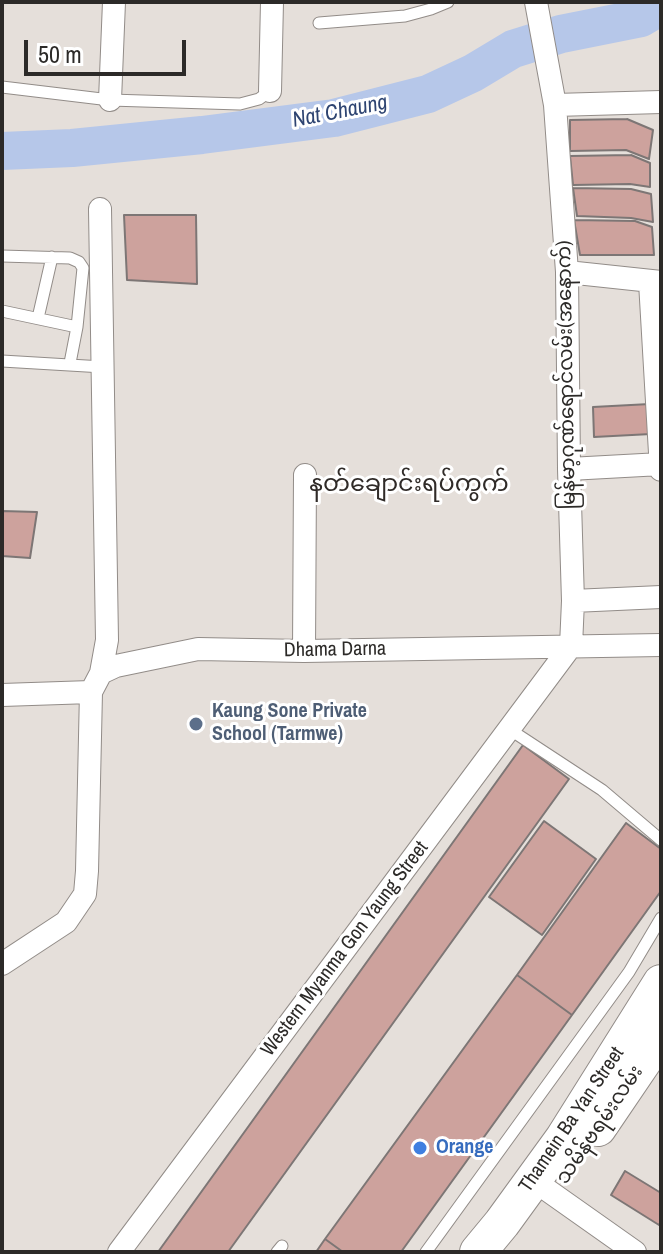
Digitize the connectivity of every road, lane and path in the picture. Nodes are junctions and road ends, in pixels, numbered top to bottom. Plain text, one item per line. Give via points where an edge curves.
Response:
1 (114, 2) edge
2 (272, 2) edge
3 (448, 2) edge
4 (536, 2) edge
5 (319, 23) dead end
6 (2, 87) edge
7 (270, 91) joint
8 (110, 100) junction
9 (661, 102) edge
10 (555, 105) junction
11 (100, 209) dead end
12 (2, 256) edge
13 (52, 257) junction
14 (567, 272) junction
15 (656, 282) edge
16 (2, 311) edge
17 (38, 318) junction
18 (77, 327) junction
19 (2, 361) edge
20 (70, 363) junction
21 (103, 367) junction
22 (661, 466) edge
23 (569, 469) junction
24 (305, 475) dead end
25 (661, 597) edge
26 (573, 601) junction
27 (661, 645) edge
28 (571, 646) junction
29 (304, 651) junction
30 (96, 683) junction
31 (2, 695) edge
32 (509, 729) junction
33 (661, 840) edge
34 (661, 918) edge
35 (2, 964) edge
36 (661, 983) edge
37 (661, 1035) edge
38 (543, 1187) junction
39 (119, 1252) edge
40 (426, 1252) edge
41 (478, 1252) edge
42 (507, 1252) edge
43 (635, 1252) edge

1 - 8 street
2 - 7 street
3 - 5 lane via 405,16
4 - 10 street, မြန်မာ့ဂုဏ်ရောင်လမ်း(အနောက်)
6 - 8 lane
7 - 8 lane via 240,104
9 - 10 street
10 - 14 street, မြန်မာ့ဂုဏ်ရောင်လမ်း(အနောက်)
11 - 21 street
12 - 13 lane
13 - 17 lane
13 - 18 lane via 70,258 83,268
14 - 15 street
14 - 23 street, မြန်မာ့ဂုဏ်ရောင်လမ်း(အနောက်)
15 - 22 street
16 - 17 lane
17 - 18 lane
18 - 20 lane
19 - 20 lane
20 - 21 lane
21 - 30 street via 107,640
22 - 23 street
23 - 26 street, မြန်မာ့ဂုဏ်ရောင်လမ်း(အနောက်)
24 - 29 street
25 - 26 street
26 - 28 street, မြန်မာ့ဂုဏ်ရောင်လမ်း(အနောက်)
27 - 28 street, Dhama Darna
28 - 29 street, Dhama Darna
28 - 32 street, Western Myanma Gon Yaung Street
29 - 30 street, Dhama Darna via 198,649 116,666
30 - 31 street, Dhama Darna
30 - 35 street via 85,894 66,922
32 - 33 lane via 602,790
32 - 39 street, Western Myanma Gon Yaung Street
34 - 40 lane via 603,1009
36 - 38 main road, Thamein Ba Yan Street via 563,1139
37 - 38 main road, သမိန်ဗရမ်းလမ်း
38 - 41 main road, Thamein Ba Yan Street
38 - 42 main road, သမိန်ဗရမ်းလမ်း
38 - 43 street

